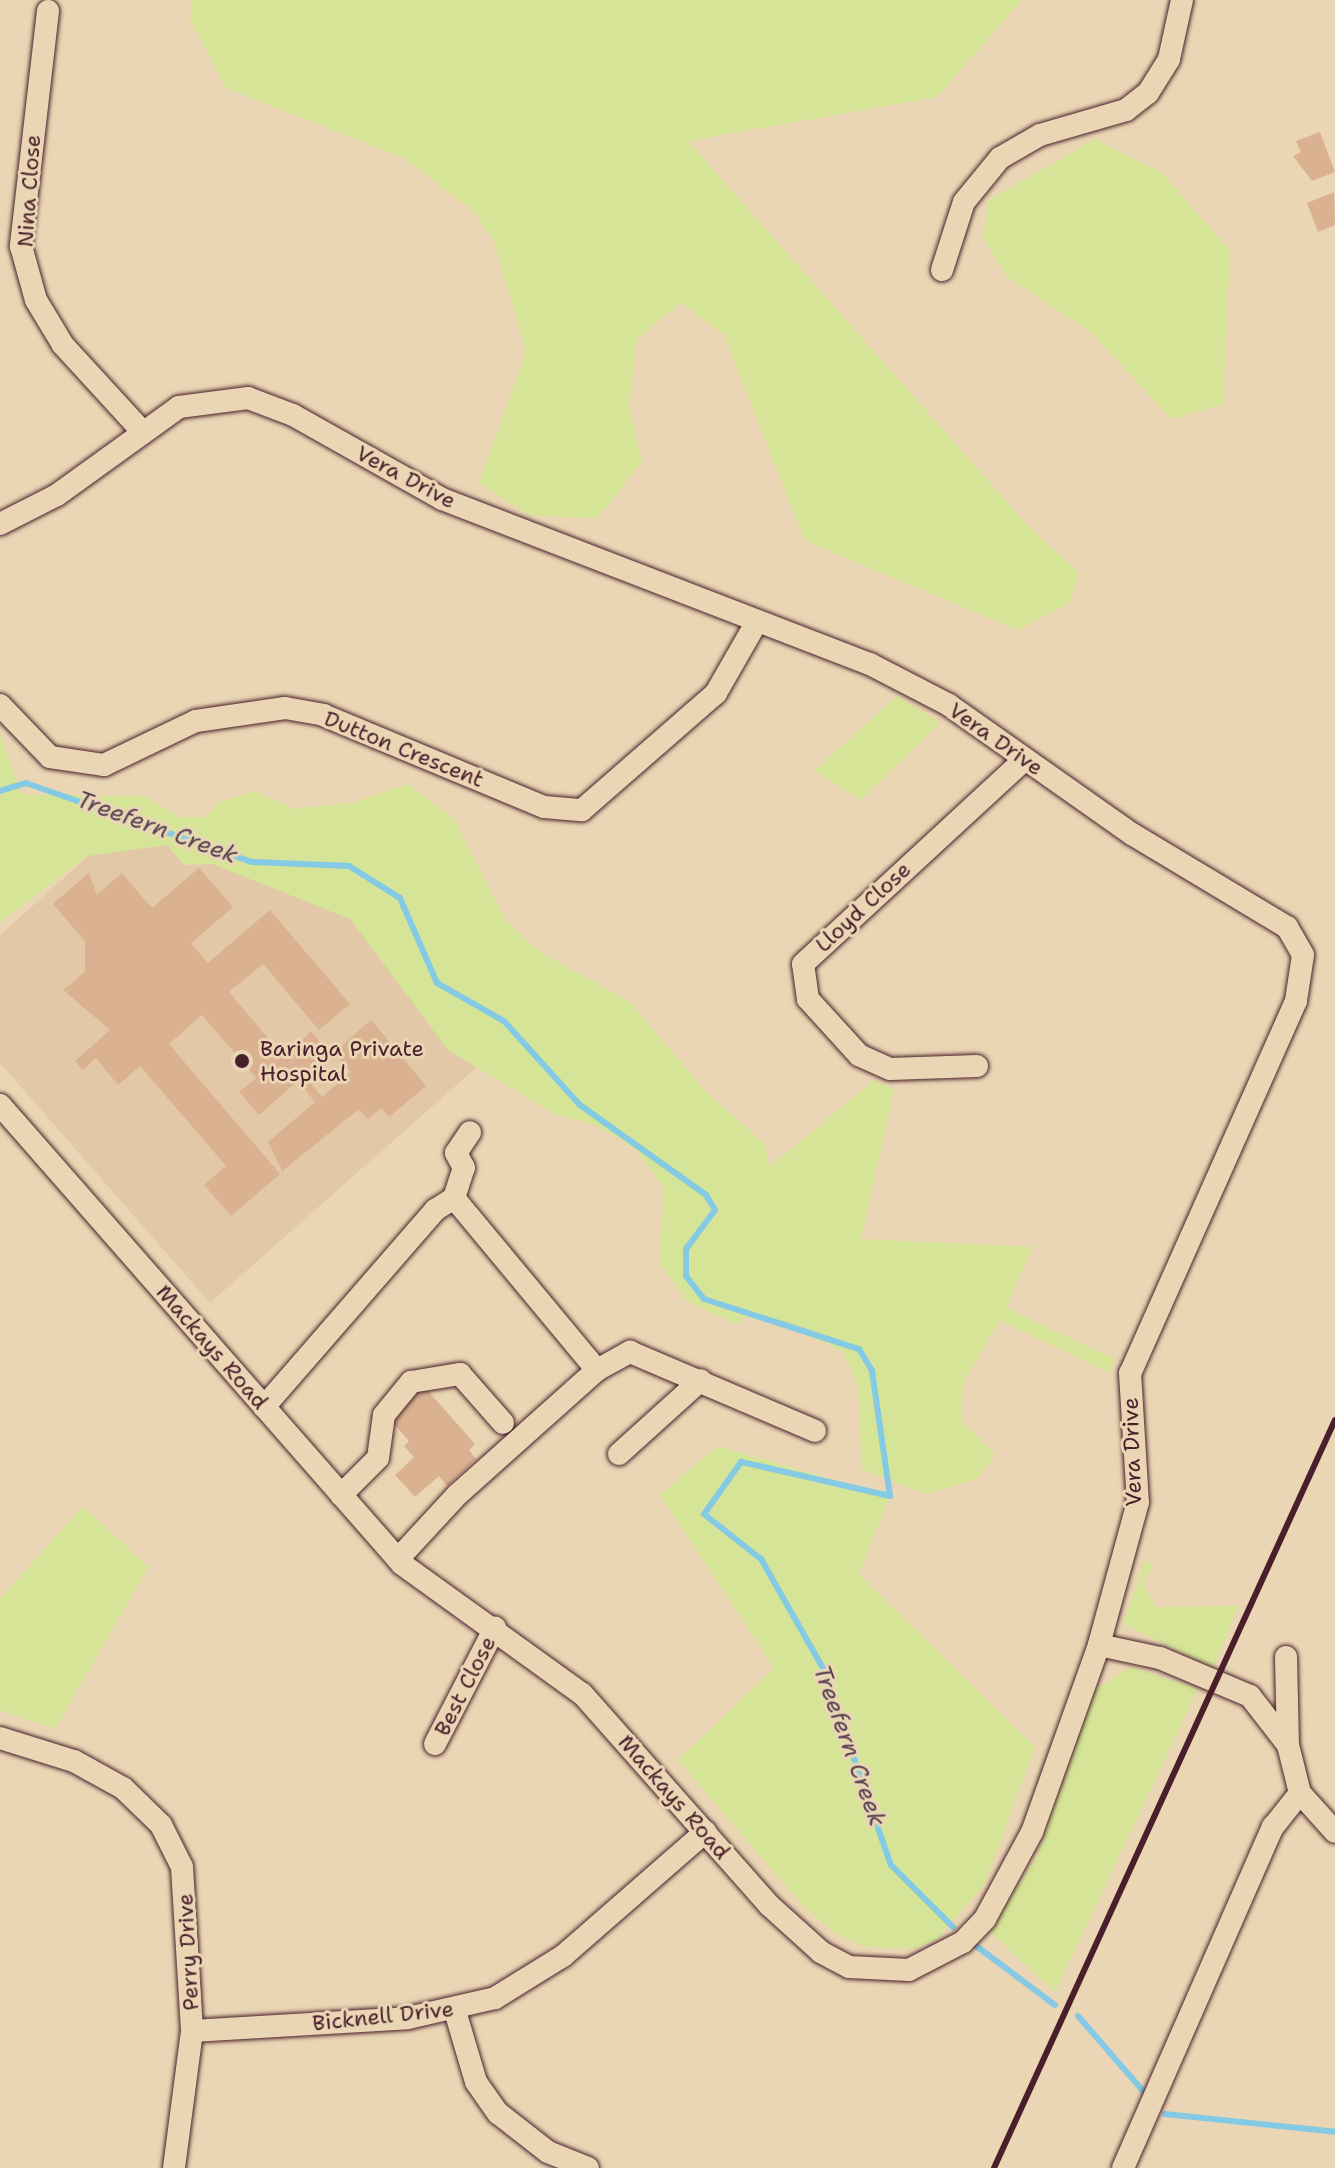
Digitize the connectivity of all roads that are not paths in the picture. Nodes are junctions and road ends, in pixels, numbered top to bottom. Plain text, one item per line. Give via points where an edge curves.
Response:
1 (1182, 0) edge
2 (48, 11) dead end
3 (942, 270) dead end
4 (140, 429) junction
5 (0, 524) edge
6 (755, 625) junction
7 (0, 705) edge
8 (1025, 759) junction
9 (977, 1066) dead end
10 (0, 1105) edge
11 (470, 1132) dead end
12 (454, 1198) junction
13 (597, 1370) junction
14 (701, 1380) junction
15 (264, 1407) junction
16 (503, 1423) dead end
17 (815, 1431) dead end
18 (619, 1454) dead end
19 (341, 1495) junction
20 (398, 1559) junction
21 (495, 1628) junction
22 (1099, 1645) junction
23 (1286, 1657) dead end
24 (0, 1738) edge
25 (435, 1744) dead end
26 (1288, 1745) junction
27 (1300, 1793) junction
28 (705, 1832) junction
29 (1335, 1832) edge
30 (455, 2011) junction
31 (192, 2031) junction
32 (174, 2168) edge
33 (588, 2168) edge
34 (1123, 2168) edge

1 - 3 street via 1169,59 1148,93 1126,110 1040,135 1000,158 964,202
2 - 4 street, Nina Close via 21,246 36,300 63,345
4 - 5 street, Vera Drive via 57,495
4 - 6 street, Vera Drive via 179,407 248,398 293,415 442,499
6 - 7 street, Dutton Crescent via 716,693 582,810 544,807 323,715 285,708 196,721 104,765 50,757
6 - 8 street, Vera Drive via 870,664 949,705
8 - 9 street, Lloyd Close via 803,964 808,999 859,1055 890,1069
8 - 22 street, Vera Drive via 1287,927 1303,955 1296,1001 1130,1373 1138,1502
10 - 15 street, Mackays Road
11 - 12 street via 456,1153 464,1168
12 - 13 street
12 - 15 street via 435,1210
13 - 14 street via 630,1352
13 - 20 street via 445,1506
14 - 17 street
14 - 18 street
15 - 19 street, Mackays Road
16 - 19 street via 460,1374 411,1382 384,1415 378,1458
19 - 20 street, Mackays Road
20 - 21 street, Mackays Road
21 - 25 street, Best Close
21 - 28 street, Mackays Road via 582,1694
22 - 26 street via 1160,1658 1250,1696
22 - 28 street, Mackays Road via 1019,1863 985,1919 937,1959 909,1970 849,1967 793,1928
23 - 26 street
24 - 31 street, Perry Drive via 74,1761 123,1788 161,1825 182,1867
26 - 27 street
27 - 29 street
27 - 34 street via 1273,1827
28 - 30 street, Bicknell Drive via 563,1956 506,1993
30 - 31 street, Bicknell Drive
30 - 33 street via 476,2082 498,2113 548,2152
31 - 32 street, Perry Drive

